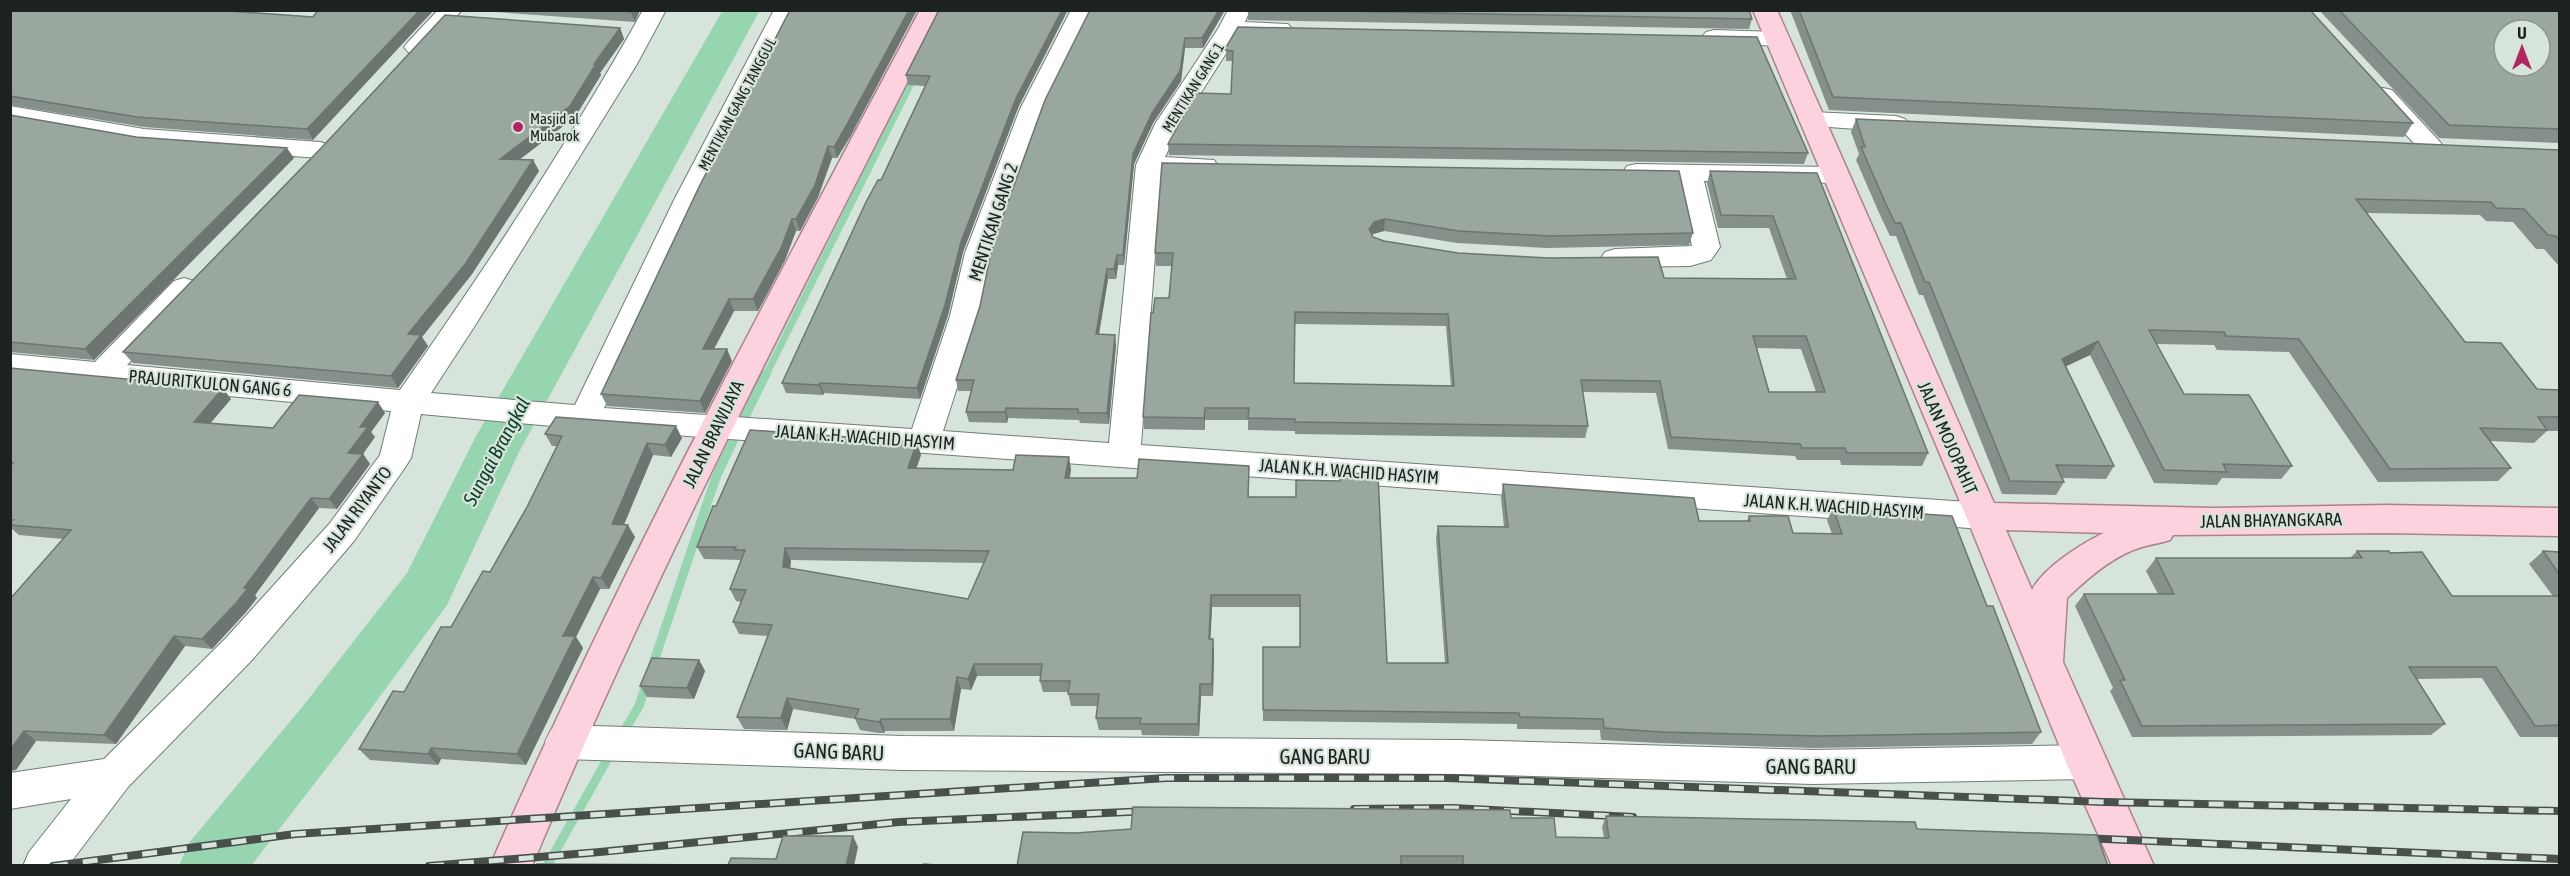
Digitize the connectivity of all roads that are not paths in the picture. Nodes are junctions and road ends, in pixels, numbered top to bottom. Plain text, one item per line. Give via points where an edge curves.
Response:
1 (786, 10) edge
2 (932, 10) edge
3 (1083, 10) edge
4 (1765, 10) edge
5 (454, 15) edge
6 (1234, 20) edge
7 (639, 24) edge
8 (1301, 30) edge
9 (1694, 37) edge
10 (1778, 39) junction
11 (398, 67) edge
12 (2367, 79) edge
13 (10, 113) edge
14 (1812, 120) junction
15 (1919, 124) edge
16 (2395, 145) edge
17 (1149, 165) junction
18 (1233, 166) edge
19 (1617, 172) edge
20 (1689, 173) junction
21 (295, 175) edge
22 (1836, 175) junction
23 (1595, 258) edge
24 (198, 274) edge
25 (10, 365) edge
26 (101, 374) junction
27 (409, 401) junction
28 (574, 416) junction
29 (716, 426) junction
30 (924, 441) junction
31 (1124, 455) junction
32 (1983, 516) junction
33 (2213, 522) junction
34 (2559, 522) edge
35 (2045, 667) junction
36 (564, 742) junction
37 (2086, 762) junction
38 (114, 775) junction
39 (10, 791) edge
40 (43, 866) edge
41 (511, 866) edge
42 (2133, 866) edge

1 - 28 street, MENTIKAN GANG TANGGUL
2 - 29 main road, JALAN BRAWIJAYA
3 - 30 street, MENTIKAN GANG 2 via 1032,108 979,254 965,316
4 - 10 main road, JALAN MOJOPAHIT
5 - 11 street
6 - 8 street
6 - 17 street, MENTIKAN GANG 1 via 1168,124
7 - 27 street, JALAN RIYANTO via 625,64
9 - 10 street
10 - 14 main road, JALAN MOJOPAHIT
12 - 16 street via 2443,147
13 - 21 street via 144,137 327,141
14 - 15 street
14 - 22 main road, JALAN MOJOPAHIT
17 - 18 street
17 - 31 street, MENTIKAN GANG 1
19 - 20 street
20 - 22 street
20 - 23 street via 1706,247 1701,254
22 - 32 main road, JALAN MOJOPAHIT
24 - 26 street
25 - 26 street, PRAJURITKULON GANG 6
26 - 27 street, PRAJURITKULON GANG 6
27 - 28 street, PRAJURITKULON GANG 6
27 - 38 street, JALAN RIYANTO via 395,458 342,532 239,649
28 - 29 street, JALAN K.H. WACHID HASYIM
29 - 30 street, JALAN K.H. WACHID HASYIM
29 - 36 main road, JALAN BRAWIJAYA
30 - 31 street, JALAN K.H. WACHID HASYIM
31 - 32 street, JALAN K.H. WACHID HASYIM
32 - 33 main road, JALAN BHAYANGKARA
32 - 35 main road, JALAN MOJOPAHIT
33 - 34 main road, JALAN BHAYANGKARA
33 - 35 main road via 2140,532 2076,568 2049,592
35 - 37 main road, JALAN MOJOPAHIT
36 - 37 street, GANG BARU via 903,753 1460,757 1813,767
36 - 41 main road, JALAN BRAWIJAYA
37 - 42 main road, JALAN MOJOPAHIT
38 - 39 street
38 - 40 street, JALAN RIYANTO

